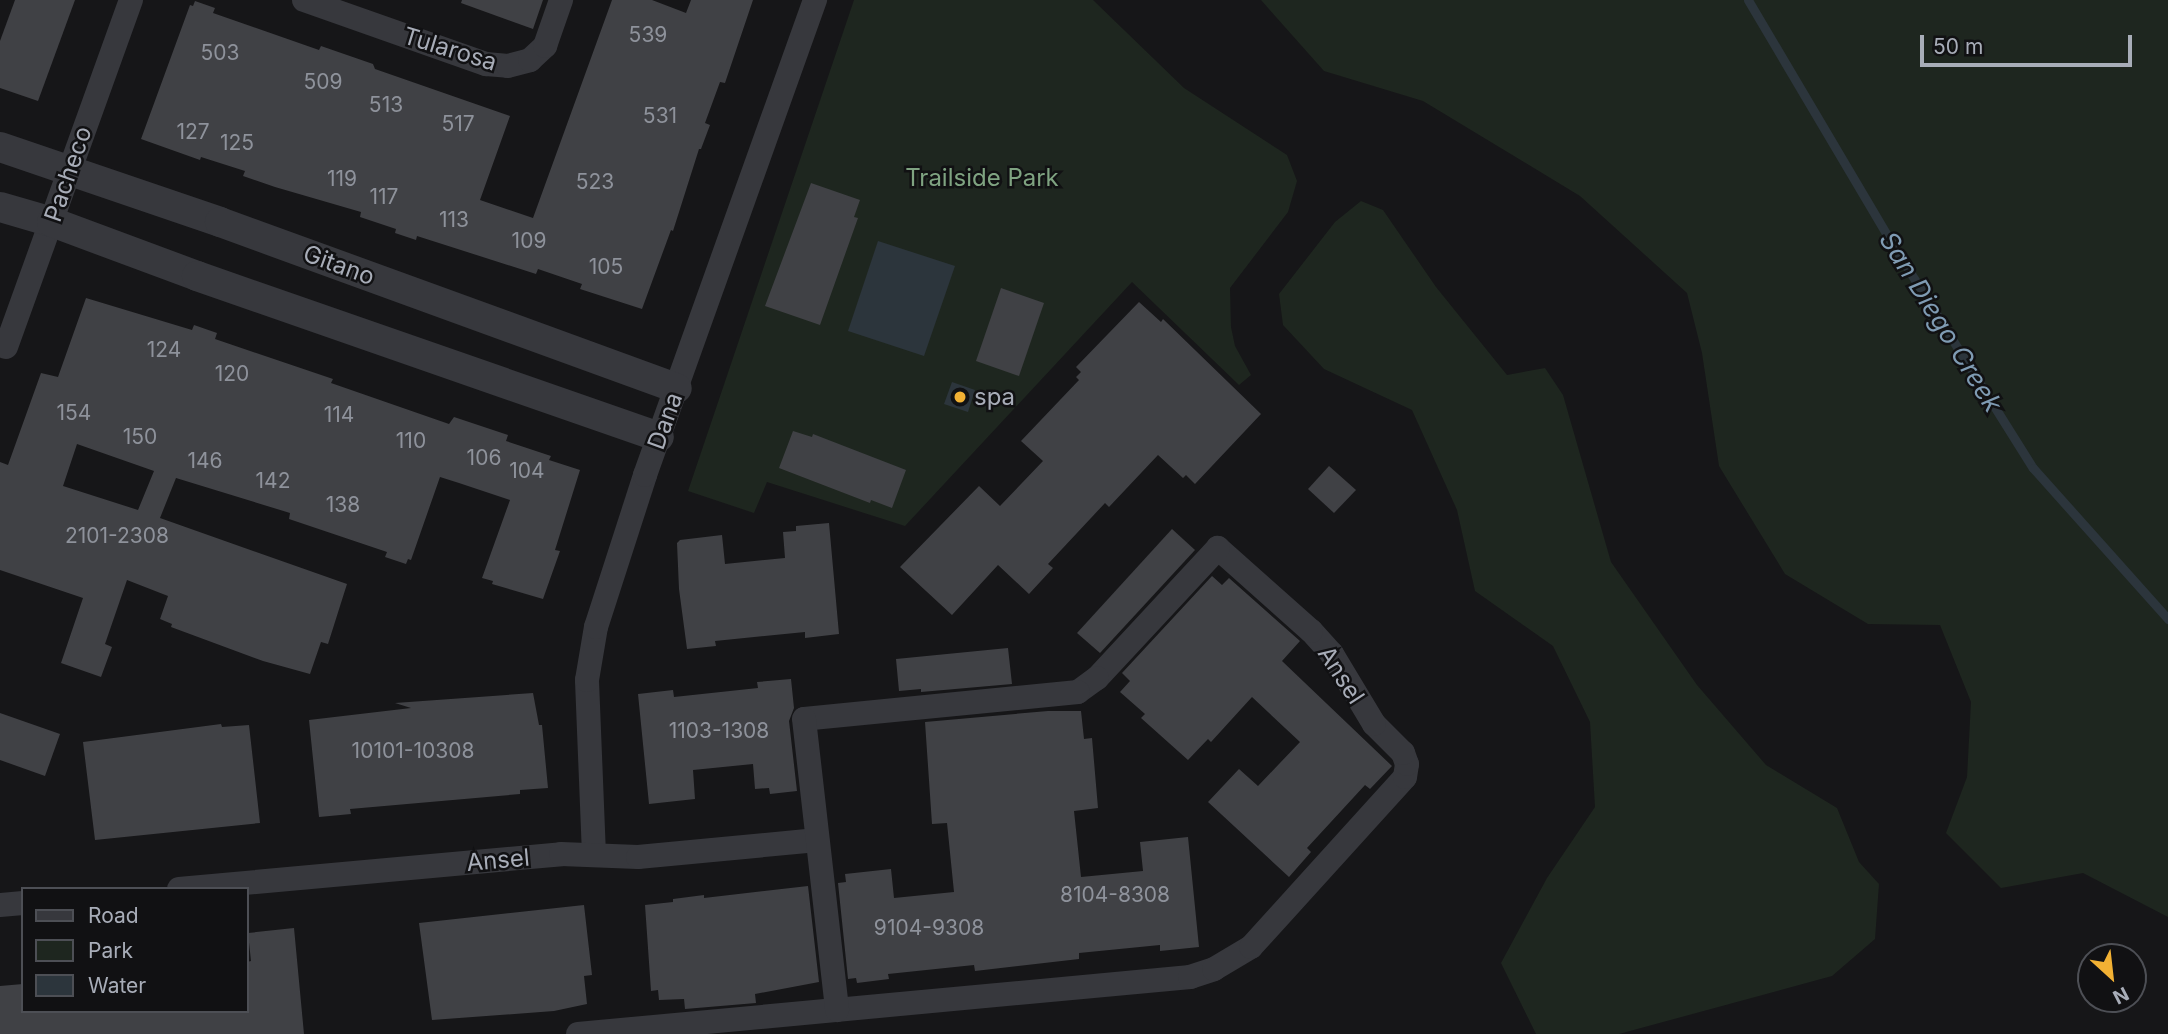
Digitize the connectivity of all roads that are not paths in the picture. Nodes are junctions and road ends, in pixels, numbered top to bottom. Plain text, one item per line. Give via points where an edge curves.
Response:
1 (131, 0) edge
2 (304, 0) edge
3 (561, 0) edge
4 (815, 0) edge
5 (0, 147) edge
6 (71, 170) junction
7 (0, 207) edge
8 (52, 222) junction
9 (6, 347) dead end
10 (677, 388) junction
11 (659, 438) junction
12 (817, 841) junction
13 (594, 855) junction
14 (200, 887) edge
15 (21, 903) edge
16 (0, 905) edge
17 (837, 1010) junction
18 (578, 1034) edge

1 - 6 street, Pacheco
2 - 3 street, Tularosa via 486,64 508,66 530,60 545,46
4 - 10 street, Dana
5 - 6 street, Gitano
6 - 8 street, Pacheco
6 - 10 street, Gitano
7 - 8 street
8 - 9 street, Pacheco
8 - 11 street
10 - 11 street, Dana
11 - 13 street, Dana via 591,651 587,680
12 - 13 street, Ansel via 638,857
12 - 17 street, Ansel
12 - 17 street, Ansel via 804,719 1078,692 1097,678 1218,548 1332,654 1358,703 1403,753 1407,764 1405,777 1251,947 1214,969 1190,976
13 - 14 street, Ansel via 561,854
15 - 16 street
17 - 18 street, Ansel

